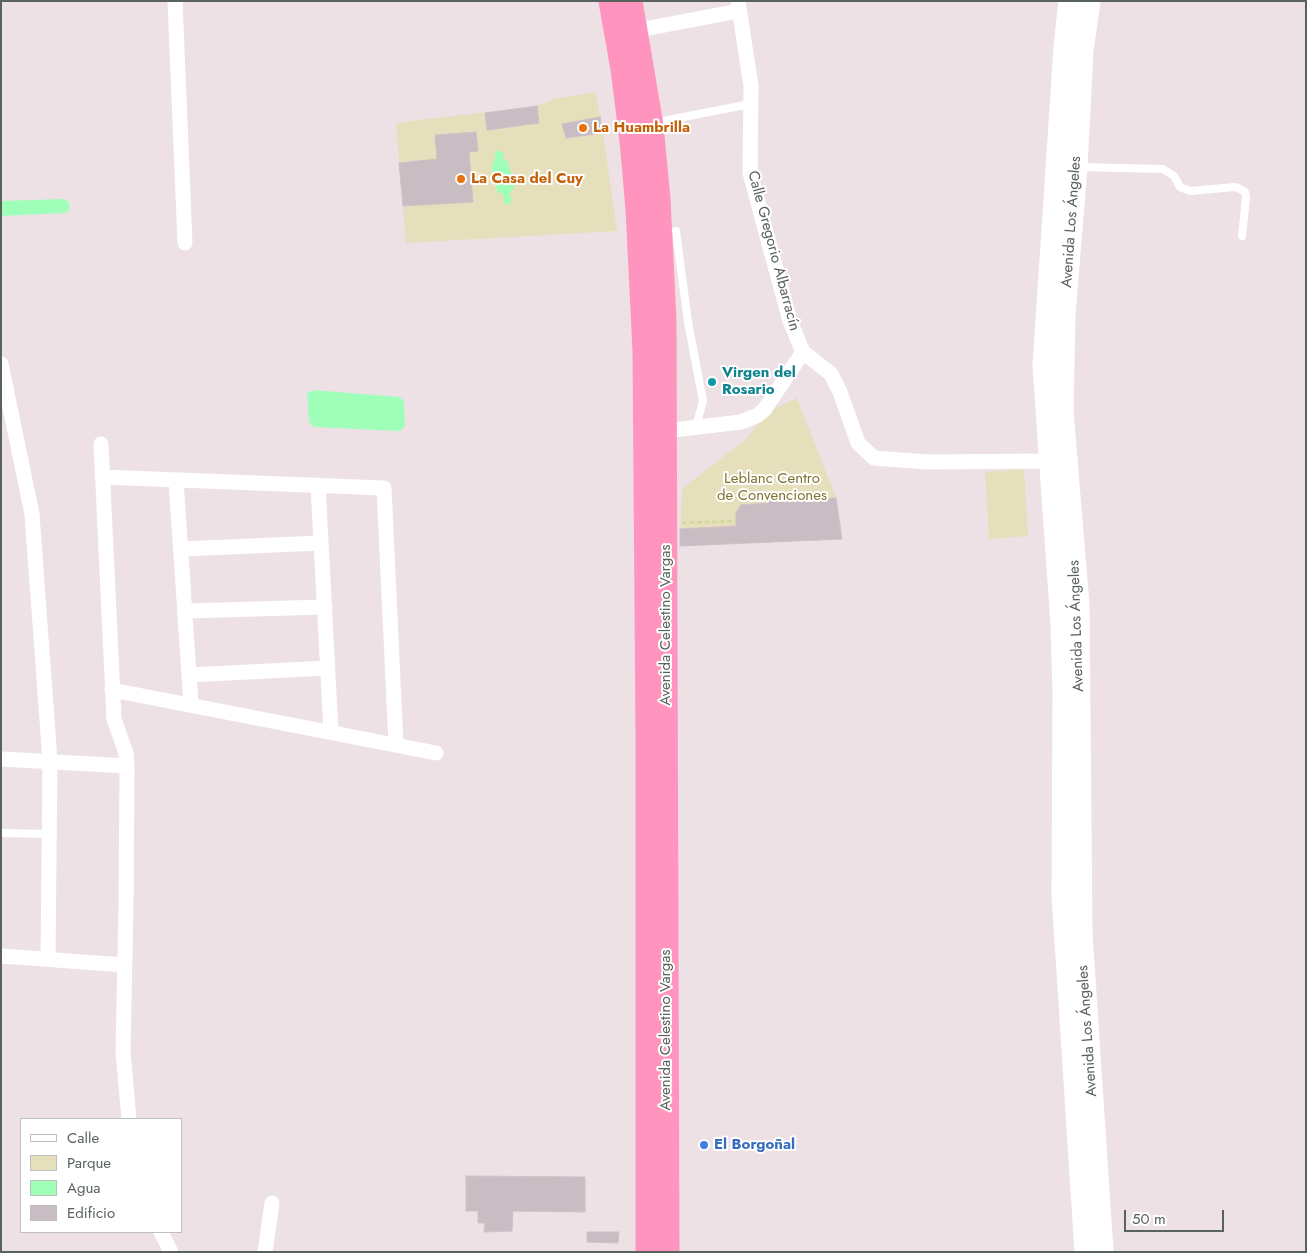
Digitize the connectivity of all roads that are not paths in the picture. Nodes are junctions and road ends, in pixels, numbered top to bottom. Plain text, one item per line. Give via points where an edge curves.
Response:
1 (175, 1) edge
2 (611, 1) edge
3 (630, 1) edge
4 (1069, 1) edge
5 (1090, 1) edge
6 (739, 6) edge
7 (626, 32) junction
8 (750, 104) junction
9 (663, 122) dead end
10 (1077, 167) junction
11 (676, 231) dead end
12 (1242, 236) dead end
13 (185, 243) dead end
14 (802, 352) junction
15 (1, 364) edge
16 (696, 426) junction
17 (665, 431) junction
18 (101, 444) dead end
19 (1049, 461) junction
20 (655, 474) junction
21 (102, 477) junction
22 (176, 480) junction
23 (318, 485) junction
24 (321, 543) junction
25 (181, 549) junction
26 (656, 602) junction
27 (324, 607) junction
28 (185, 611) junction
29 (328, 668) junction
30 (189, 675) junction
31 (112, 690) junction
32 (191, 705) junction
33 (331, 732) junction
34 (396, 745) junction
35 (436, 753) dead end
36 (1, 759) edge
37 (50, 761) junction
38 (127, 766) junction
39 (1, 833) edge
40 (49, 834) junction
41 (1, 956) edge
42 (48, 959) junction
43 (125, 964) junction
44 (129, 1118) edge
45 (272, 1203) dead end
46 (162, 1233) edge
47 (658, 1251) edge
48 (171, 1252) edge
49 (265, 1252) edge
50 (1086, 1252) edge
51 (1103, 1252) edge

1 - 13 street
2 - 7 highway, Avenida Celestino Vargas
3 - 7 highway, Avenida Celestino Vargas
4 - 19 main road, Avenida Los Ángeles via 1043,366
5 - 10 main road, Avenida Los Ángeles via 1083,51
6 - 7 street
6 - 8 street, Calle Gregorio Albarracín via 751,86
7 - 17 highway, Avenida Celestino Vargas via 651,125 664,320
7 - 20 highway, Avenida Celestino Vargas via 623,69 639,218 645,360
8 - 9 lane
8 - 14 street, Calle Gregorio Albarracín via 750,173 790,321
10 - 12 lane via 1162,169 1174,176 1180,187 1190,191 1235,187 1245,192 1246,197
10 - 51 main road, Avenida Los Ángeles via 1065,315 1063,411 1079,604 1082,933
11 - 16 lane via 703,401
14 - 16 street via 764,410 741,422
14 - 19 street via 830,374 858,443 874,458 928,462
15 - 37 street via 32,514
16 - 17 street
17 - 20 highway, Avenida Celestino Vargas
18 - 21 street
19 - 50 main road, Avenida Los Ángeles via 1061,625 1062,895
20 - 26 highway, Avenida Celestino Vargas
20 - 26 highway, Avenida Celestino Vargas via 665,523
21 - 22 street
21 - 31 street
22 - 23 street
22 - 25 street
23 - 24 street
23 - 34 street via 384,488
24 - 25 street
24 - 27 street
25 - 28 street
26 - 47 highway, Avenida Celestino Vargas
27 - 28 street
27 - 29 street
28 - 30 street
29 - 30 street
29 - 33 street
30 - 32 street
31 - 32 street
31 - 38 street via 114,720 126,753
32 - 33 street
33 - 34 street
34 - 35 street
36 - 37 street
37 - 38 street
37 - 40 street
38 - 43 street
39 - 40 lane
40 - 42 street
41 - 42 street
42 - 43 street
43 - 44 street via 123,1052
45 - 49 street
46 - 48 street

